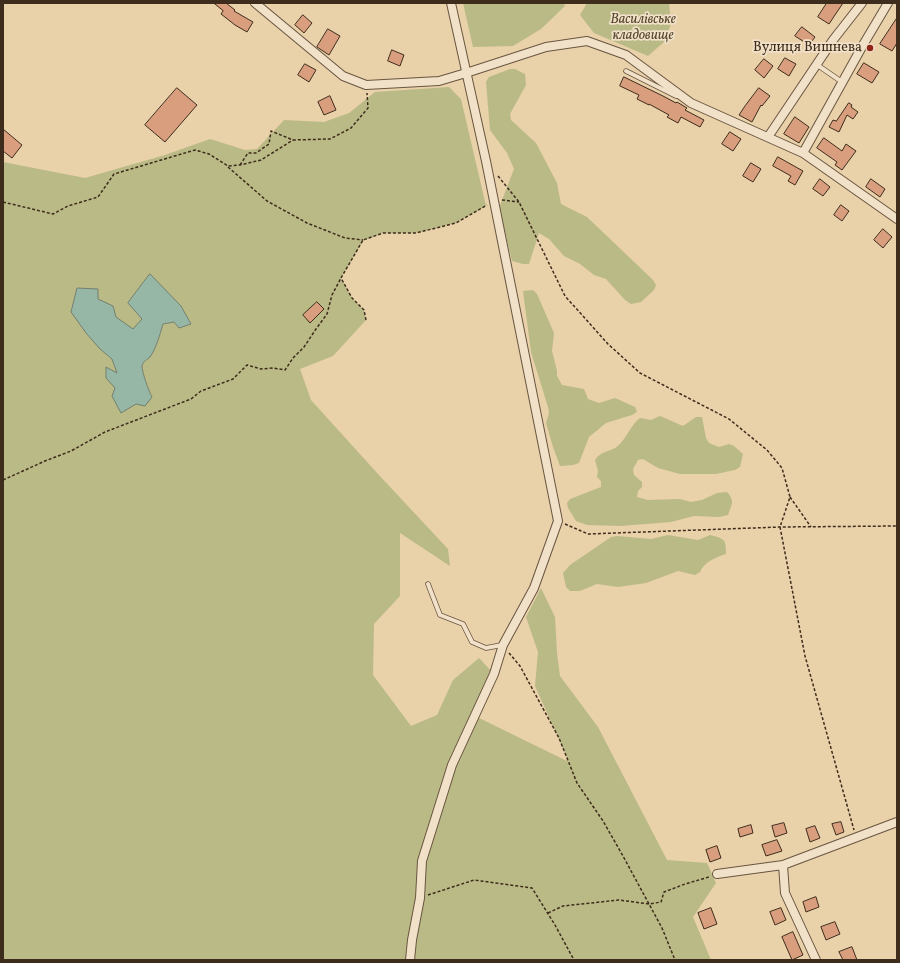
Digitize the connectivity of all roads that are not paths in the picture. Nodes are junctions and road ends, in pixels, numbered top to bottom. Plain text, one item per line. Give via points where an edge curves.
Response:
1 (255, 3) edge
2 (451, 3) edge
3 (862, 3) edge
4 (888, 3) edge
5 (816, 64) junction
6 (626, 71) dead end
7 (466, 74) junction
8 (842, 82) junction
9 (691, 103) junction
10 (768, 137) junction
11 (803, 153) junction
12 (897, 219) edge
13 (428, 584) dead end
14 (503, 645) junction
15 (897, 822) edge
16 (782, 865) junction
17 (717, 874) road end
18 (410, 960) edge
19 (816, 960) edge

1 - 7 street via 343,76 366,85 439,81
2 - 7 street
3 - 5 street
4 - 8 street
5 - 8 lane
5 - 10 street
6 - 9 lane
7 - 9 street via 546,47 587,41 626,55
7 - 14 street via 558,521 534,588
8 - 11 street
9 - 10 street
10 - 11 street
11 - 12 street
13 - 14 lane via 440,615 463,624 472,642 486,648
14 - 18 street via 494,674 452,765 422,861 420,898
15 - 16 street
16 - 17 street
16 - 19 street via 784,893

